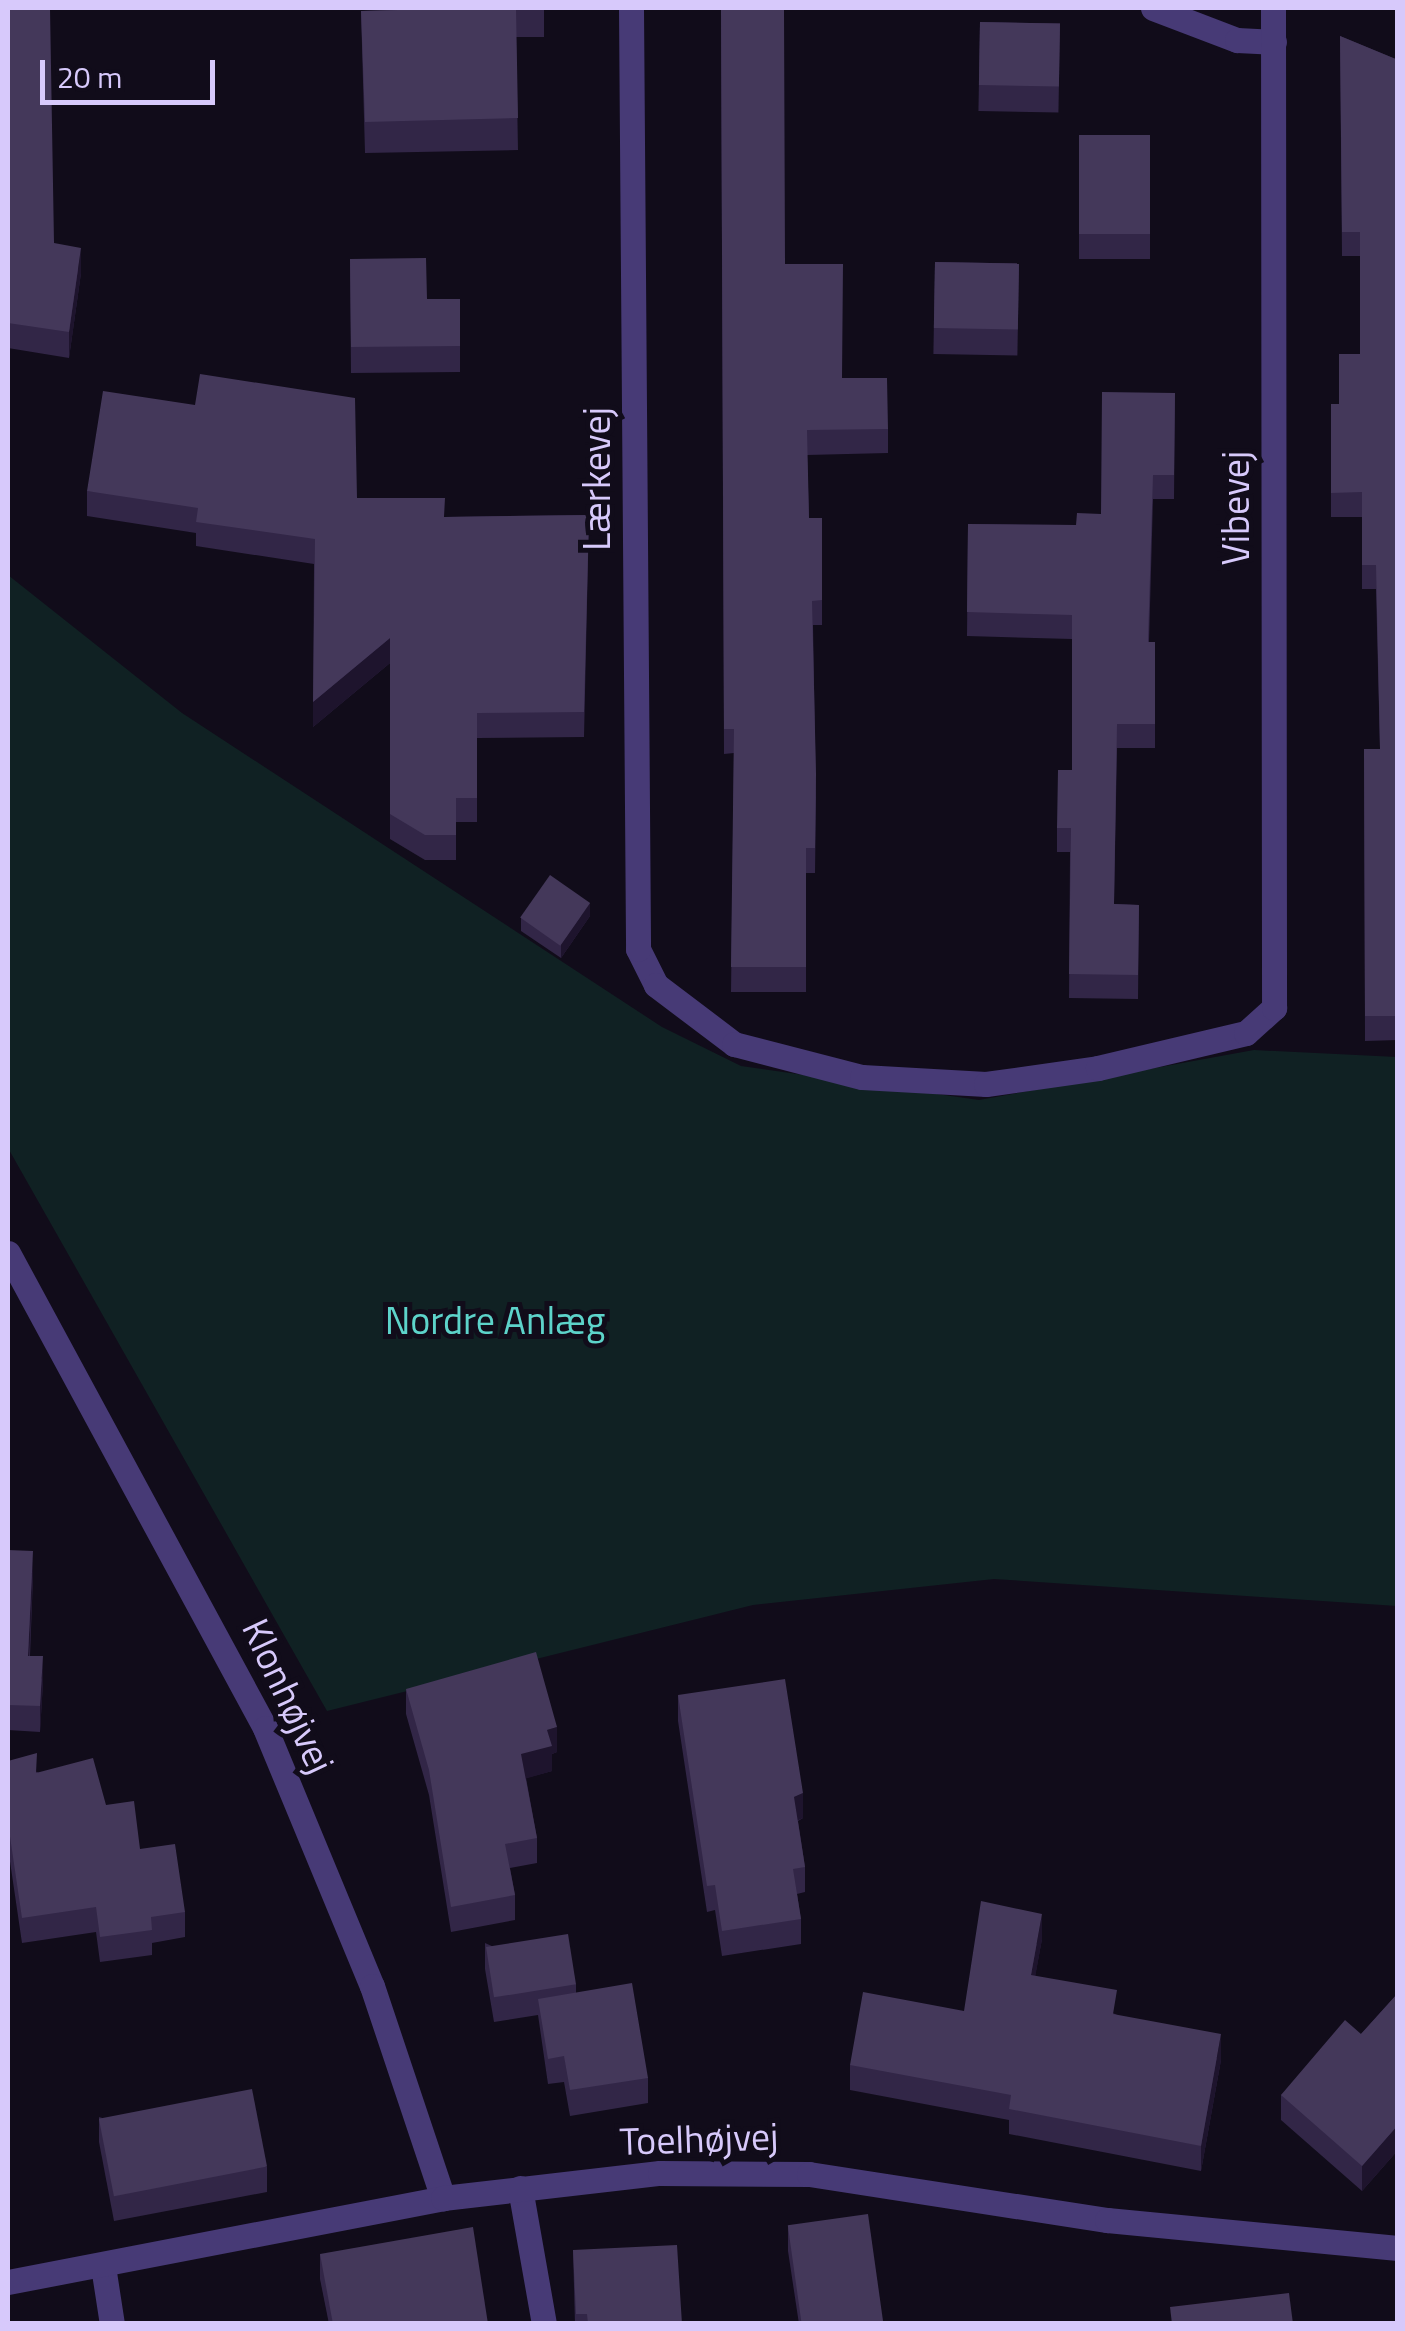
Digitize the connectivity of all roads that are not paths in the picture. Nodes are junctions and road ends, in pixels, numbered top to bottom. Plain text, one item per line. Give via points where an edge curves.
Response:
1 (631, 8) edge
2 (1153, 8) edge
3 (1274, 8) edge
4 (1274, 42) junction
5 (1274, 1008) joint
6 (8, 1253) edge
7 (520, 2188) junction
8 (442, 2198) junction
9 (1398, 2248) edge
10 (103, 2266) junction
11 (8, 2282) edge
12 (112, 2324) edge
13 (544, 2324) edge

1 - 5 street, Lærkevej via 638,949 656,985 734,1044 862,1077 986,1084 1098,1068 1246,1033
2 - 4 street via 1238,40
3 - 4 street, Vibevej
4 - 5 street, Vibevej
6 - 8 street, Klonhøjvej via 265,1728 372,1986
7 - 8 street, Toelhøjvej
7 - 9 street, Toelhøjvej via 660,2173 809,2174 1107,2220
7 - 13 street
8 - 10 street, Toelhøjvej
10 - 11 street, Toelhøjvej
10 - 12 street

